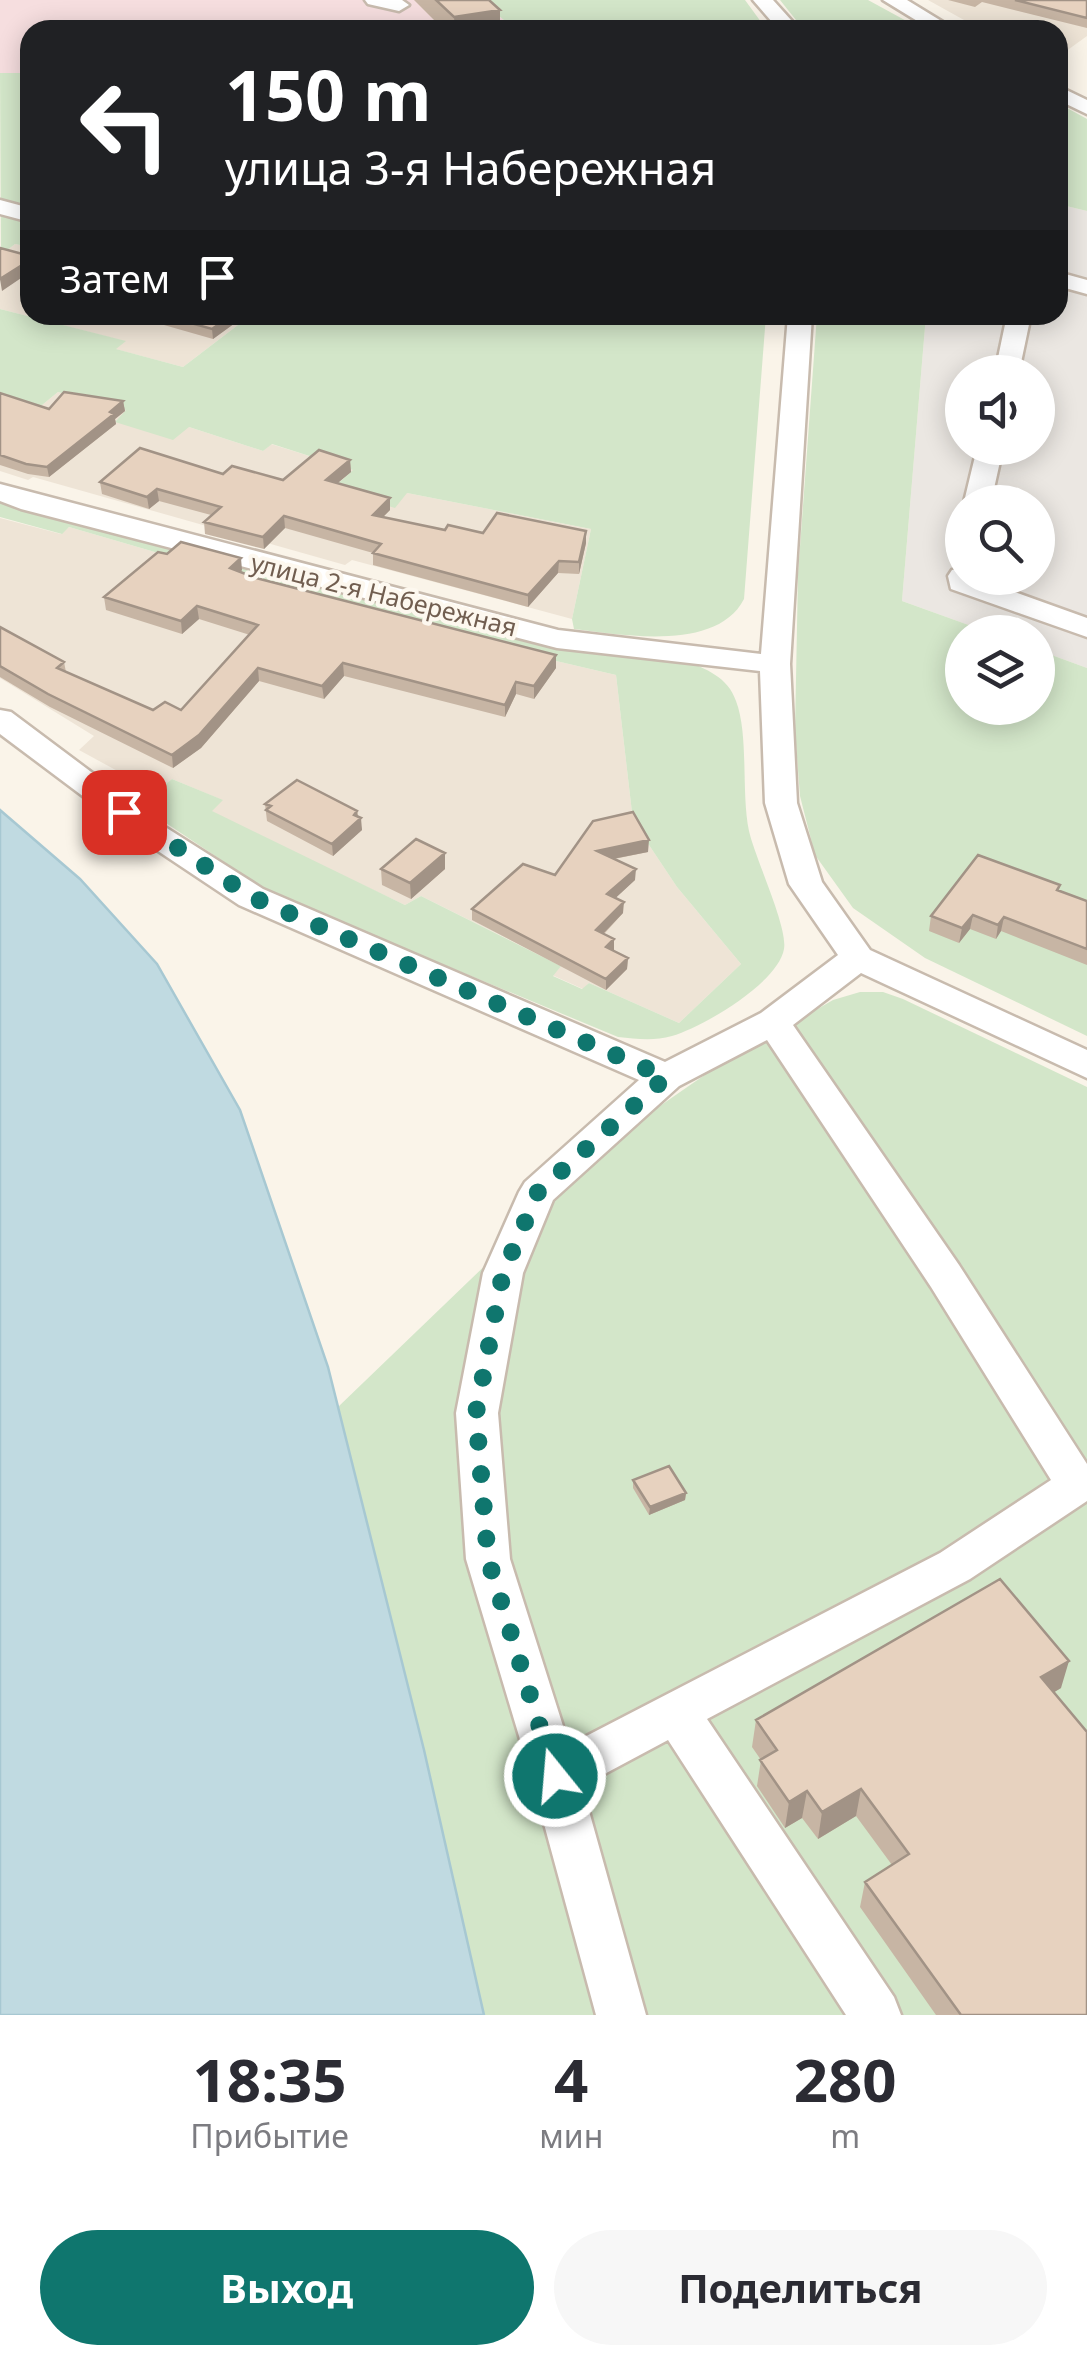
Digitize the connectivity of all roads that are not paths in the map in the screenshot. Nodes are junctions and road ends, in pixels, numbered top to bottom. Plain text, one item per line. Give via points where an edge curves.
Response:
1 (375, 0) edge
2 (763, 0) edge
3 (893, 0) edge
4 (400, 6) edge
5 (781, 20) edge
6 (928, 20) edge
7 (799, 325) edge
8 (1017, 325) edge
9 (1010, 355) edge
10 (0, 492) edge
11 (995, 595) edge
12 (1087, 628) edge
13 (775, 664) junction
14 (0, 719) edge
15 (858, 958) junction
16 (773, 1022) junction
17 (1087, 1065) edge
18 (666, 1077) junction
19 (676, 1712) junction
20 (555, 1776) junction
21 (621, 2015) edge
22 (876, 2015) edge

1 - 4 street
2 - 5 street
3 - 6 street
7 - 13 street
8 - 9 street
10 - 13 street, улица 2-я Набережная via 558,639
11 - 12 street
13 - 15 street via 781,804 806,884
14 - 18 street via 151,832 252,897
15 - 16 street
15 - 17 street
16 - 18 street
16 - 19 street via 1077,1484 955,1566
18 - 20 street via 538,1192 503,1273 476,1413 488,1559
19 - 20 street
19 - 22 street
20 - 21 street

